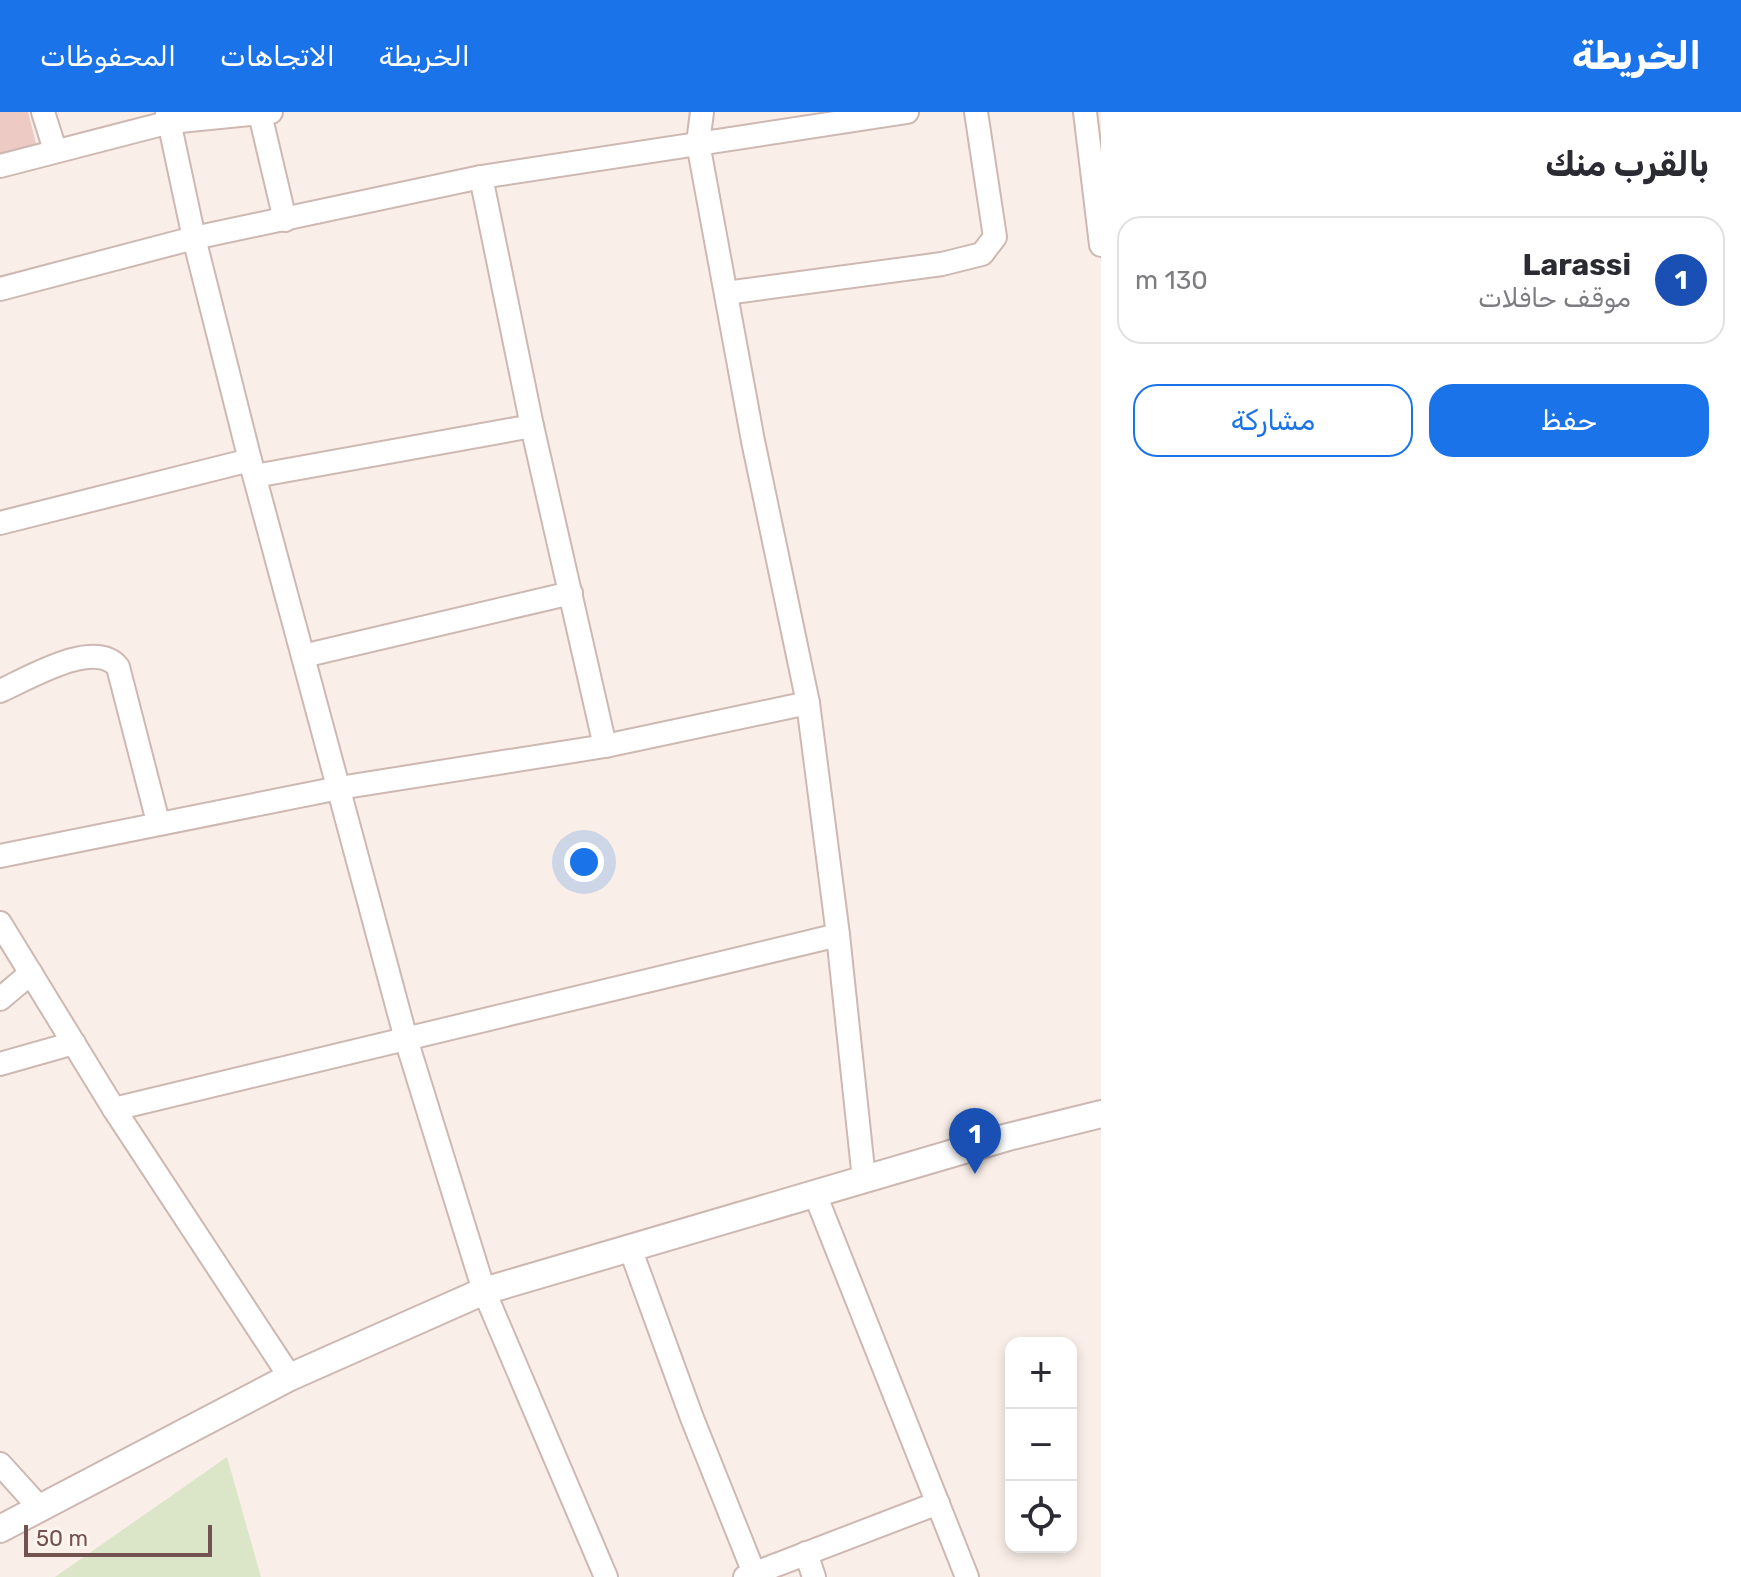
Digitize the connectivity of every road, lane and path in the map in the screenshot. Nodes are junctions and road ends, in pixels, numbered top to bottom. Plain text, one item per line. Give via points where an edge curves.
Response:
1 (43, 112) edge
2 (702, 112) edge
3 (907, 112) edge
4 (976, 112) edge
5 (1085, 112) edge
6 (265, 113) edge
7 (857, 116) edge
8 (169, 117) edge
9 (698, 143) junction
10 (55, 150) junction
11 (1096, 159) edge
12 (0, 166) edge
13 (481, 177) junction
14 (285, 220) junction
15 (194, 238) junction
16 (1101, 239) edge
17 (0, 289) edge
18 (726, 293) junction
19 (532, 426) junction
20 (252, 468) junction
21 (0, 523) edge
22 (571, 593) junction
23 (303, 656) junction
24 (0, 691) edge
25 (808, 703) junction
26 (605, 746) junction
27 (339, 788) junction
28 (158, 822) junction
29 (0, 856) edge
30 (0, 923) edge
31 (838, 935) junction
32 (31, 973) junction
33 (0, 999) edge
34 (406, 1039) junction
35 (74, 1043) junction
36 (0, 1064) edge
37 (114, 1109) junction
38 (1101, 1114) edge
39 (864, 1179) junction
40 (815, 1194) junction
41 (630, 1248) junction
42 (484, 1291) junction
43 (290, 1377) junction
44 (0, 1464) edge
45 (938, 1503) junction
46 (39, 1507) junction
47 (4, 1519) edge
48 (806, 1553) junction
49 (749, 1575) edge
50 (606, 1577) edge
51 (814, 1577) edge
52 (967, 1577) edge

1 - 10 street
2 - 9 street
3 - 7 street
4 - 18 street via 995,237 982,254
5 - 11 street
6 - 8 street
6 - 14 street
7 - 9 street
8 - 10 street
8 - 15 street
9 - 13 street
9 - 18 street
10 - 12 street
11 - 16 street
13 - 14 street
13 - 19 street
14 - 15 street
15 - 17 street
15 - 20 street
18 - 25 street
19 - 20 street
19 - 22 street
20 - 21 street
20 - 23 street
22 - 23 street
22 - 26 street
23 - 27 street
24 - 28 street via 73,659 94,655 112,661 118,667
25 - 26 street
25 - 31 street
26 - 27 street
27 - 28 street
27 - 34 street
28 - 29 street
30 - 32 street
31 - 34 street
31 - 39 street
32 - 33 street
32 - 35 street
34 - 37 street
34 - 42 street
35 - 36 street
35 - 37 street
37 - 43 street
38 - 39 street
39 - 40 street
40 - 41 street
40 - 45 street
41 - 42 street
41 - 49 street
42 - 43 street
42 - 50 street
43 - 46 street
44 - 46 street
45 - 48 street
45 - 52 street
46 - 47 street
48 - 49 street
48 - 51 street

